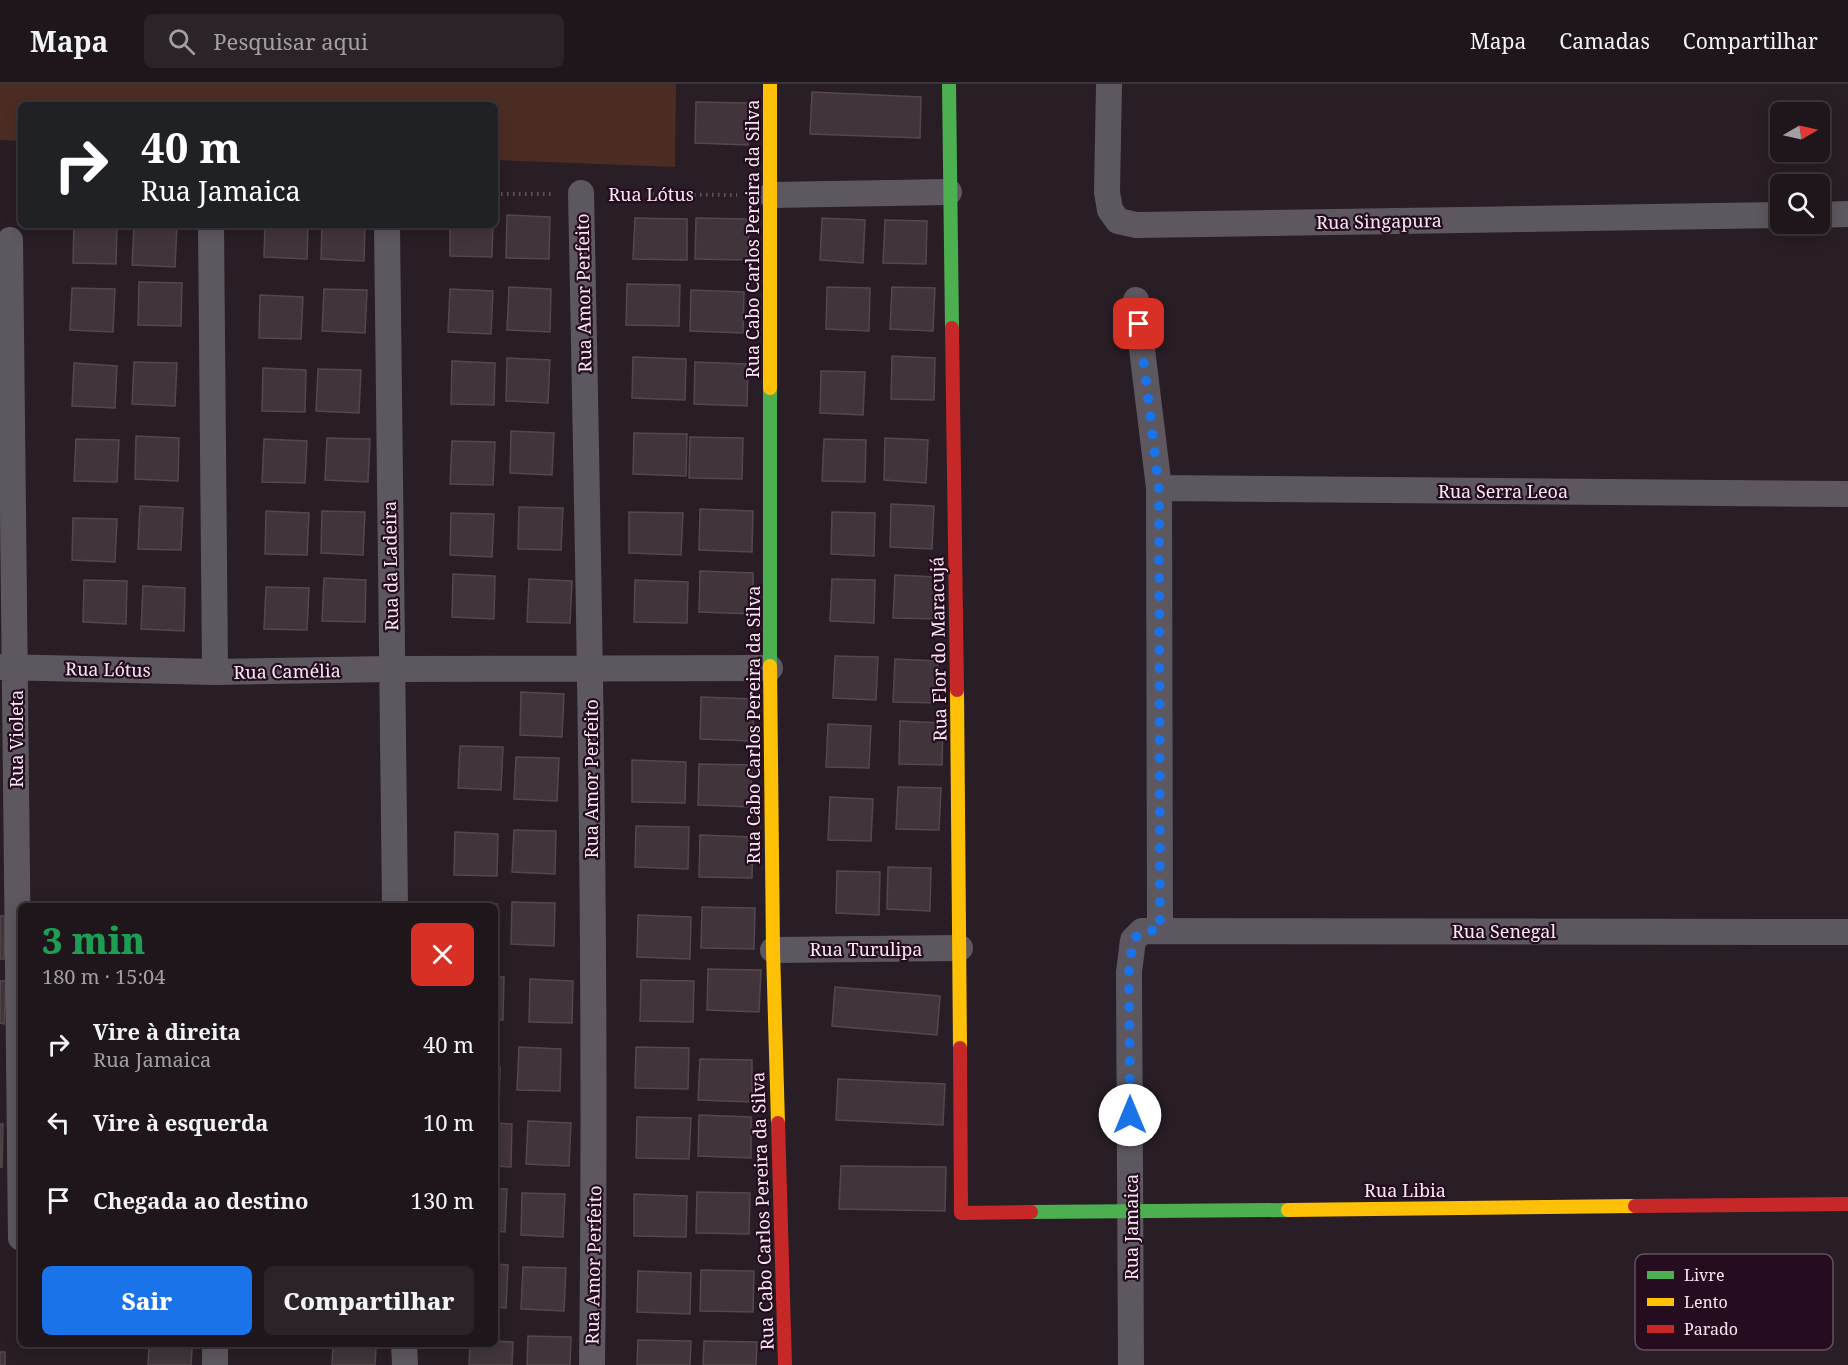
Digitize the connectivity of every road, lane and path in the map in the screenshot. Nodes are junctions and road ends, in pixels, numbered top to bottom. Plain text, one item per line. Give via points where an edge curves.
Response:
1 (770, 84) edge
2 (949, 84) edge
3 (1109, 84) edge
4 (949, 192) junction
5 (498, 194) edge
6 (582, 194) junction
7 (771, 195) junction
8 (1830, 214) edge
9 (1848, 214) edge
10 (1770, 215) edge
11 (211, 228) edge
12 (387, 228) edge
13 (10, 240) dead end
14 (1136, 300) dead end
15 (1159, 488) junction
16 (1848, 494) edge
17 (8, 667) edge
18 (770, 668) junction
19 (392, 669) junction
20 (590, 670) junction
21 (216, 672) junction
22 (395, 903) edge
23 (1160, 930) junction
24 (1848, 932) edge
25 (960, 948) junction
26 (773, 950) junction
27 (18, 999) edge
28 (1848, 1204) edge
29 (1131, 1210) junction
30 (962, 1213) joint
31 (215, 1347) edge
32 (404, 1347) edge
33 (215, 1365) edge
34 (405, 1365) edge
35 (592, 1365) edge
36 (785, 1365) edge
37 (1131, 1365) edge

1 - 7 street, Rua Cabo Carlos Pereira da Silva
2 - 4 street, Rua Flor do Maracujá
3 - 10 street, Rua Singapura via 1110,210 1118,221 1136,225
4 - 7 street
4 - 25 street, Rua Flor do Maracujá
5 - 6 path, Rua Lótus
6 - 7 path, Rua Lótus
6 - 20 street, Rua Amor Perfeito
7 - 18 street, Rua Cabo Carlos Pereira da Silva
8 - 9 street
11 - 21 street, Rua Camélia
12 - 19 street, Rua da Ladeira
13 - 17 street, Rua Violeta
14 - 15 street
15 - 16 street, Rua Serra Leoa
15 - 23 street
17 - 21 street, Rua Lótus
17 - 27 street, Rua Violeta
18 - 20 street, Rua Camélia
18 - 26 street, Rua Cabo Carlos Pereira da Silva
19 - 20 street, Rua Camélia
19 - 21 street, Rua Camélia
19 - 22 street, Rua da Ladeira
20 - 35 street, Rua Amor Perfeito via 595,1165
23 - 24 street, Rua Senegal
23 - 29 street, Rua Jamaica via 1142,931 1133,940 1129,972
25 - 26 street, Rua Turulipa
25 - 30 street, Rua Flor do Maracujá
26 - 36 street, Rua Cabo Carlos Pereira da Silva
28 - 29 street, Rua Libia
29 - 30 street, Rua Libia
29 - 37 street, Rua Jamaica
31 - 33 street
32 - 34 street

